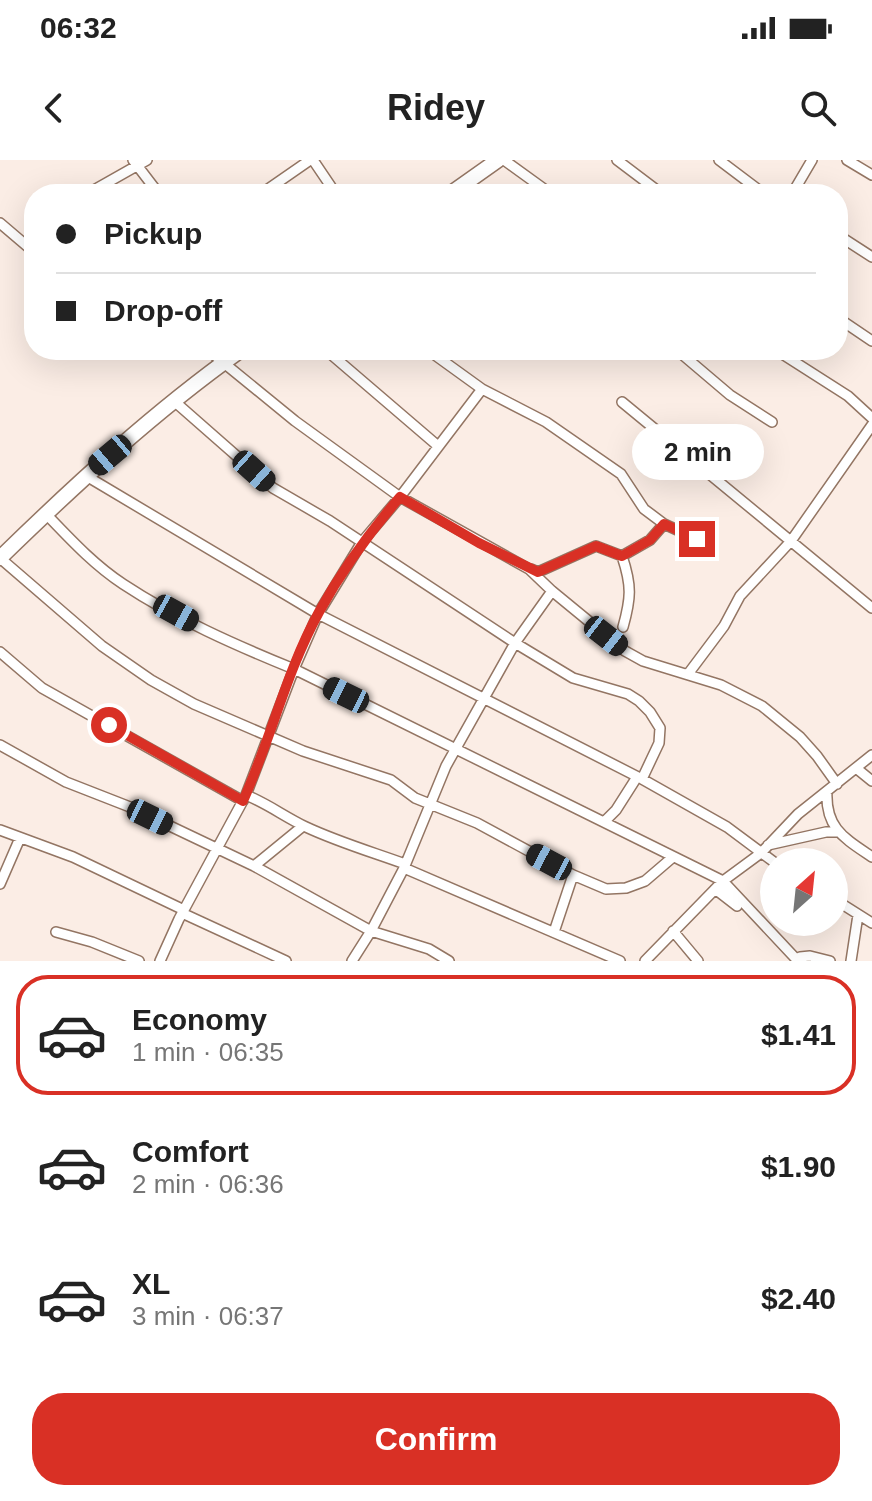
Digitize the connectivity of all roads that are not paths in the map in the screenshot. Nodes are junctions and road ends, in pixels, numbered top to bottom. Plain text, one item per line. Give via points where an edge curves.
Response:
1 (147, 160) edge
2 (311, 160) edge
3 (498, 160) edge
4 (617, 160) edge
5 (719, 160) edge
6 (812, 160) edge
7 (847, 160) edge
8 (136, 163) edge
9 (872, 175) edge
10 (103, 184) edge
11 (152, 184) edge
12 (276, 184) edge
13 (329, 184) edge
14 (464, 184) edge
15 (535, 184) edge
16 (649, 184) edge
17 (751, 184) edge
18 (798, 184) edge
19 (0, 223) edge
20 (848, 241) edge
21 (24, 245) edge
22 (872, 257) edge
23 (848, 325) edge
24 (872, 341) edge
25 (220, 360) edge
26 (227, 360) edge
27 (338, 360) edge
28 (442, 360) edge
29 (689, 360) edge
30 (792, 360) edge
31 (223, 363) junction
32 (482, 389) junction
33 (174, 401) junction
34 (622, 402) dead end
35 (872, 418) edge
36 (772, 422) dead end
37 (872, 425) edge
38 (438, 446) junction
39 (88, 477) junction
40 (400, 497) junction
41 (46, 514) junction
42 (664, 524) junction
43 (697, 539) dead end
44 (791, 541) junction
45 (362, 542) junction
46 (622, 556) junction
47 (0, 558) edge
48 (529, 569) junction
49 (552, 591) junction
50 (872, 608) edge
51 (318, 614) junction
52 (623, 627) dead end
53 (515, 643) junction
54 (0, 652) edge
55 (294, 669) junction
56 (688, 674) junction
57 (483, 698) junction
58 (267, 736) junction
59 (0, 745) edge
60 (456, 749) junction
61 (872, 755) edge
62 (856, 768) junction
63 (639, 778) junction
64 (872, 781) edge
65 (837, 784) junction
66 (827, 791) junction
67 (245, 798) junction
68 (429, 803) junction
69 (604, 822) junction
70 (303, 826) junction
71 (0, 830) edge
72 (839, 832) junction
73 (20, 838) junction
74 (762, 848) edge
75 (765, 848) edge
76 (768, 848) edge
77 (218, 849) junction
78 (760, 852) edge
79 (673, 857) junction
80 (872, 857) edge
81 (254, 866) junction
82 (405, 866) junction
83 (573, 875) junction
84 (723, 881) junction
85 (0, 884) edge
86 (715, 889) dead end
87 (848, 908) edge
88 (183, 912) junction
89 (858, 915) junction
90 (872, 923) edge
91 (371, 931) junction
92 (673, 931) junction
93 (56, 932) dead end
94 (554, 932) junction
95 (802, 960) edge
96 (139, 961) edge
97 (160, 961) edge
98 (286, 961) edge
99 (352, 961) edge
100 (449, 961) edge
101 (620, 961) edge
102 (645, 961) edge
103 (698, 961) edge
104 (830, 961) edge
105 (851, 961) edge

1 - 8 street
2 - 12 street
2 - 13 street
3 - 14 main road
3 - 15 street
4 - 16 street
5 - 17 street
6 - 18 street
7 - 9 street
8 - 10 street
8 - 11 street
19 - 21 street
20 - 22 street
23 - 24 street
25 - 31 street
26 - 31 main road
27 - 38 street
28 - 32 street
29 - 36 street
30 - 35 street
31 - 33 main road
31 - 40 street
32 - 38 street
32 - 42 street via 546,422 621,474 644,509
33 - 39 main road
33 - 45 street via 273,488
34 - 44 street
37 - 44 street
38 - 40 street
39 - 41 main road
39 - 51 street
40 - 45 street
40 - 48 street
41 - 47 main road
41 - 55 street via 123,584 229,643
42 - 43 street
42 - 46 street via 650,540
44 - 50 street
44 - 56 street via 740,596
45 - 51 street
45 - 53 street
46 - 48 street via 596,546 538,572
46 - 52 street via 630,582
47 - 58 street via 102,646 151,680
48 - 49 street
49 - 53 street
49 - 56 street via 625,651
51 - 55 street
51 - 57 street
53 - 57 street
53 - 63 street via 573,678 628,694 650,712 660,728 659,743
54 - 67 street via 42,688
55 - 58 street
55 - 60 street
56 - 65 street via 762,706 817,756
57 - 60 street
57 - 63 street
58 - 67 street
58 - 68 street via 376,773
59 - 77 street via 66,782
60 - 68 street
60 - 69 street
61 - 62 street
62 - 64 street
62 - 65 street
63 - 69 street
63 - 74 street
65 - 66 street
66 - 72 street via 830,822
66 - 75 street
67 - 70 street via 267,803
67 - 77 street
68 - 82 street
68 - 83 street
69 - 79 street
70 - 81 street
70 - 82 street
71 - 73 street
72 - 76 street
72 - 80 street
73 - 85 street
73 - 88 street via 73,857
77 - 81 street
77 - 88 street
78 - 84 street
79 - 83 street via 645,881 626,888 606,889
79 - 84 street
81 - 91 street
82 - 91 street
82 - 94 street
83 - 94 street
84 - 86 street via 737,906
84 - 92 street
84 - 95 street
87 - 89 street
88 - 97 street
88 - 98 street
89 - 90 street
89 - 105 street
91 - 99 street
91 - 100 street via 429,949
92 - 102 street
92 - 103 street
93 - 96 street
94 - 101 street
95 - 104 street via 810,956

